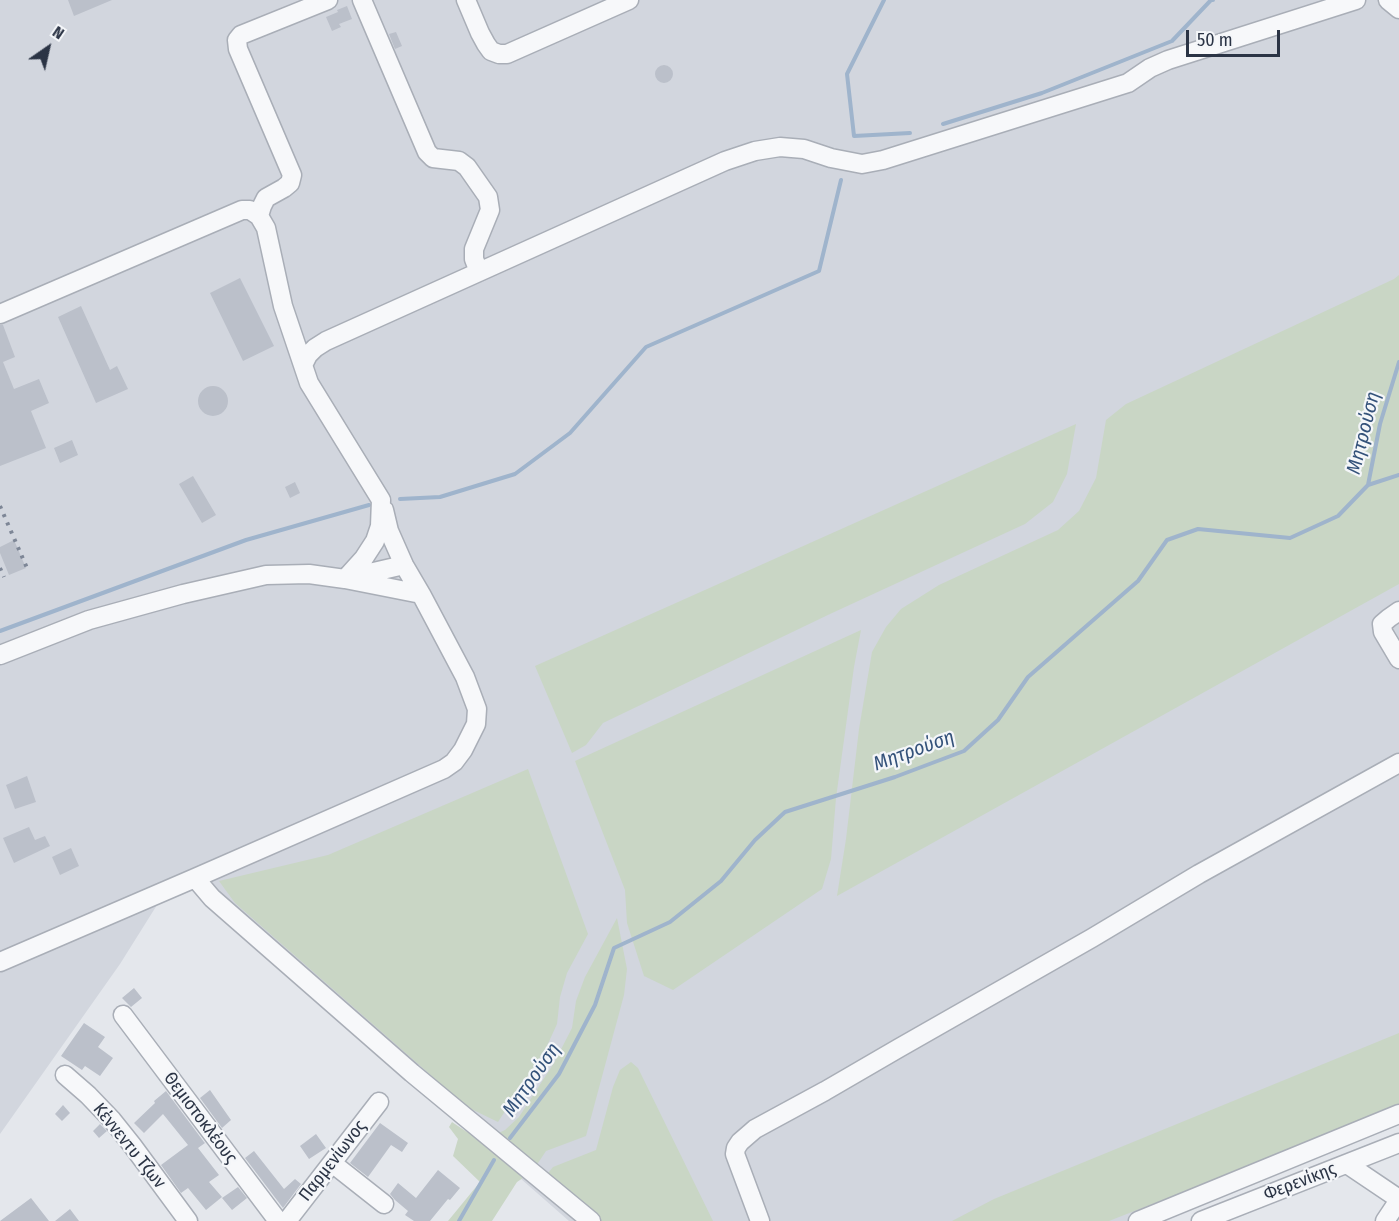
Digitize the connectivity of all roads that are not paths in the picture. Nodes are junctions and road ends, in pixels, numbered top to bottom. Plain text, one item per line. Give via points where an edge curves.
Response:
1 (328, 0) edge
2 (362, 0) edge
3 (466, 0) edge
4 (629, 0) edge
5 (1356, 0) edge
6 (1388, 0) edge
7 (1399, 9) edge
8 (259, 216) junction
9 (479, 272) junction
10 (0, 314) edge
11 (303, 365) junction
12 (381, 500) junction
13 (404, 565) junction
14 (345, 579) junction
15 (421, 594) junction
16 (1399, 611) edge
17 (0, 655) edge
18 (1399, 659) edge
19 (1399, 763) edge
20 (195, 878) junction
21 (0, 962) edge
22 (123, 1015) dead end
23 (65, 1075) dead end
24 (379, 1102) dead end
25 (1399, 1114) edge
26 (1399, 1143) edge
27 (332, 1163) junction
28 (1347, 1164) junction
29 (1399, 1199) edge
30 (384, 1203) dead end
31 (188, 1221) edge
32 (278, 1221) edge
33 (287, 1221) edge
34 (591, 1221) edge
35 (760, 1221) edge
36 (1138, 1221) edge
37 (1201, 1221) edge
38 (1385, 1221) edge

1 - 8 street via 237,40 292,176 290,183 266,198
2 - 9 street via 427,152 433,158 459,161 488,197 490,210 474,249
3 - 4 street via 486,44 499,54 507,54
5 - 9 street via 1168,60 1128,83 883,160 862,164 780,147 755,151
6 - 7 street
8 - 10 street via 242,210
8 - 11 street via 266,228 283,306
9 - 11 street via 326,341 308,355
11 - 12 street via 309,383
12 - 13 street
12 - 14 street via 375,541
13 - 14 street
13 - 15 street
14 - 15 street
14 - 17 street via 309,574 266,575 89,620
15 - 20 street via 465,677 477,709 476,724 459,756 444,769
16 - 18 street via 1382,624
19 - 35 street via 755,1129 740,1142 735,1154
20 - 21 street
20 - 34 street via 212,898 404,1065
22 - 32 street, Θεμιστοκλέους
23 - 31 street, Κέννεντυ Τζων via 112,1120
24 - 27 street, Παρμενίωνος
25 - 36 street
26 - 28 street, Φερενίκης
27 - 30 street
27 - 33 street, Παρμενίωνος
28 - 29 street
28 - 37 street, Φερενίκης
29 - 38 street

